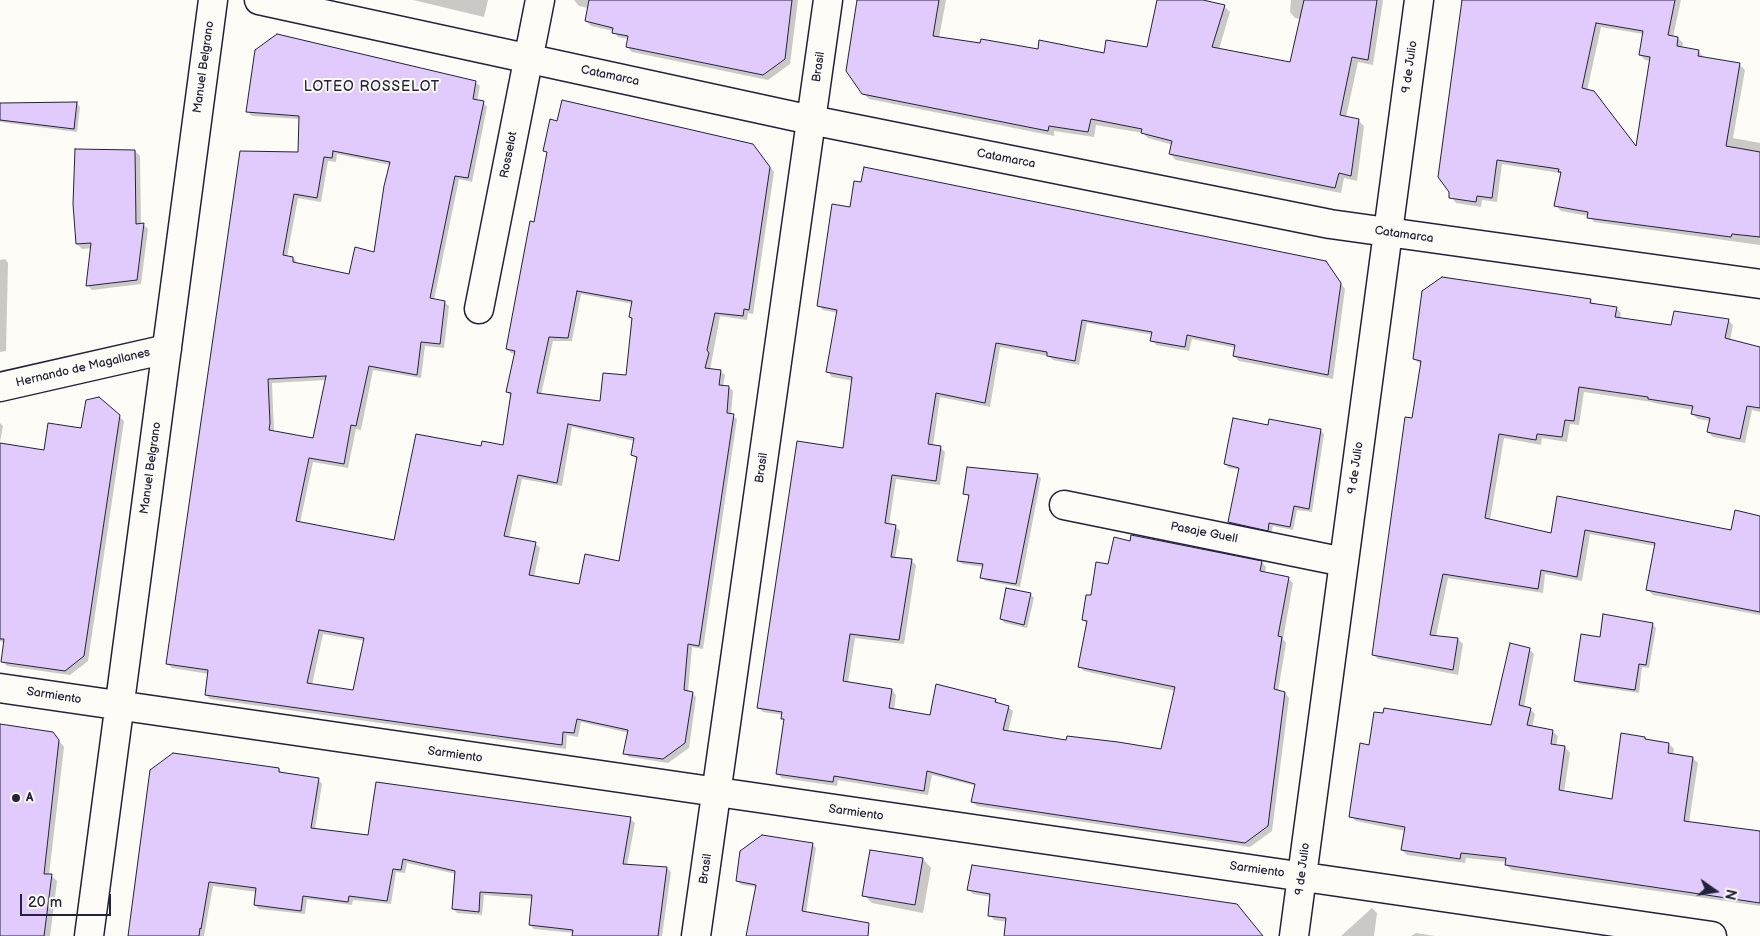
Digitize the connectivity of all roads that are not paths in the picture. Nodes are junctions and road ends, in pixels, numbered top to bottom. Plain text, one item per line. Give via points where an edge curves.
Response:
1 (213, 0) edge
2 (259, 0) edge
3 (540, 0) edge
4 (828, 0) edge
5 (1419, 0) edge
6 (528, 59) junction
7 (811, 120) junction
8 (1388, 232) junction
9 (1760, 284) edge
10 (479, 309) dead end
11 (167, 349) junction
12 (0, 387) edge
13 (1064, 505) dead end
14 (1344, 562) junction
15 (0, 688) edge
16 (120, 706) junction
17 (716, 793) junction
18 (1302, 877) junction
19 (89, 936) edge
20 (696, 936) edge
21 (1294, 936) edge
22 (1712, 936) edge

1 - 11 street, Manuel Belgrano
2 - 6 street, Catamarca
3 - 6 street, Rosselot
4 - 7 street, Brasil
5 - 8 street, 9 de Julio
6 - 7 street, Catamarca
6 - 10 street, Rosselot
7 - 8 street, Catamarca via 1330,224
7 - 17 street, Brasil
8 - 9 street, Catamarca
8 - 14 street, 9 de Julio
11 - 12 street, Hernando de Magallanes
11 - 16 street, Manuel Belgrano
13 - 14 street, Pasaje Guell
14 - 18 street, 9 de Julio
15 - 16 street, Sarmiento
16 - 17 street, Sarmiento
16 - 19 street, Manuel Belgrano
17 - 18 street, Sarmiento
17 - 20 street, Brasil
18 - 21 street, 9 de Julio
18 - 22 street, Sarmiento

